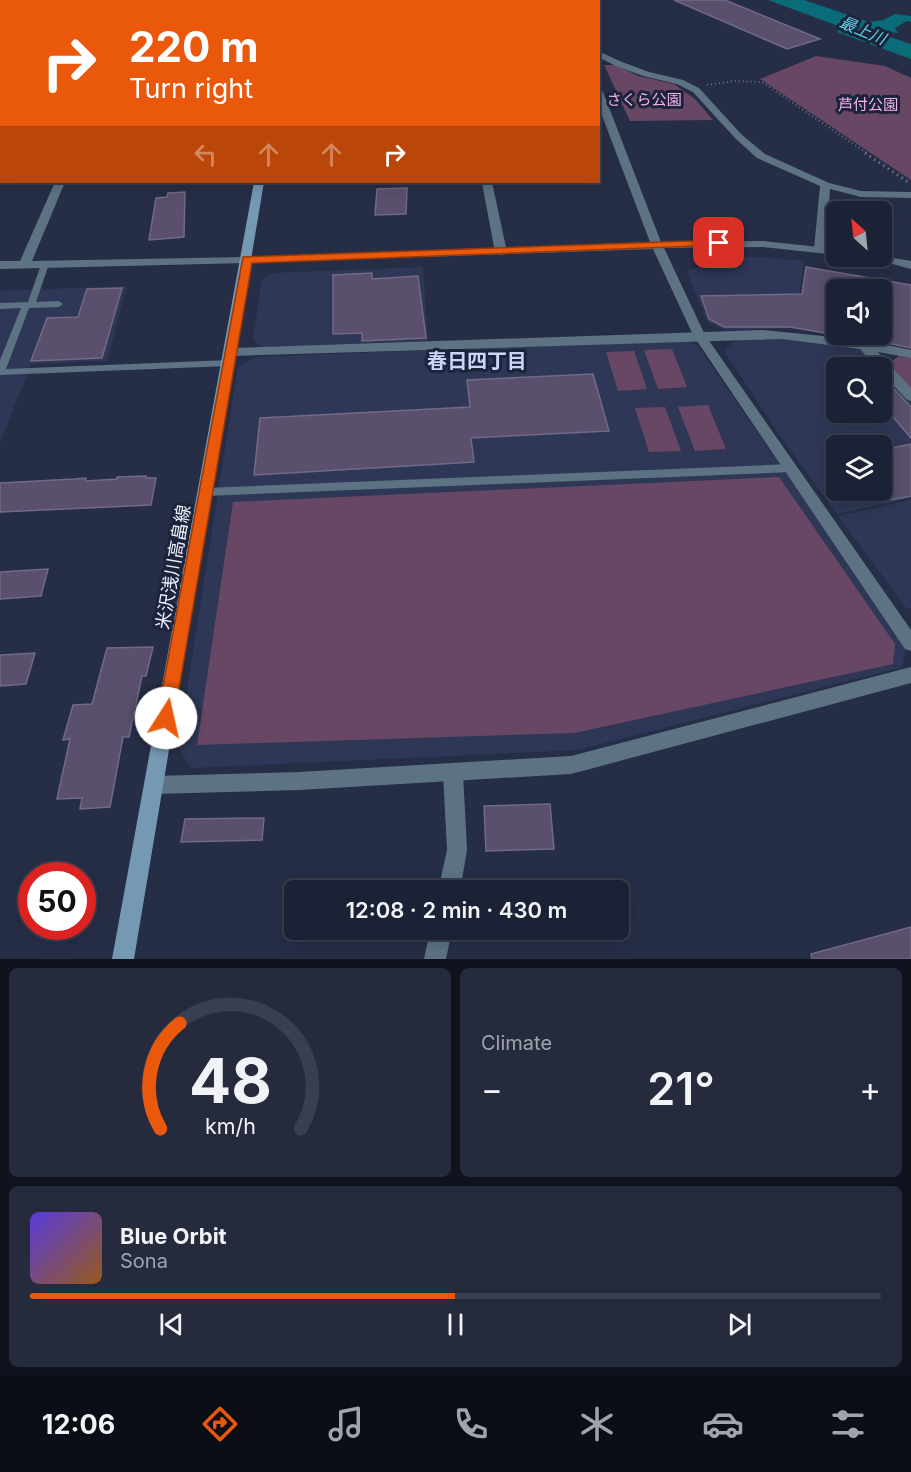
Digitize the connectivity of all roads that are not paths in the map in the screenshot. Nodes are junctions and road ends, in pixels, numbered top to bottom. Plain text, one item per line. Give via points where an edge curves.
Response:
1 (600, 53) edge
2 (600, 96) edge
3 (600, 119) edge
4 (610, 119) junction
5 (60, 183) edge
6 (259, 183) edge
7 (487, 183) edge
8 (825, 185) junction
9 (911, 195) edge
10 (657, 245) junction
11 (820, 249) junction
12 (826, 250) edge
13 (501, 252) junction
14 (247, 260) junction
15 (892, 261) edge
16 (45, 264) junction
17 (0, 265) edge
18 (24, 265) junction
19 (911, 265) edge
20 (59, 304) dead end
21 (28, 305) junction
22 (0, 306) edge
23 (699, 335) junction
24 (826, 339) edge
25 (864, 345) edge
26 (868, 345) edge
27 (911, 354) edge
28 (230, 358) junction
29 (0, 372) edge
30 (911, 396) edge
31 (792, 468) junction
32 (206, 492) junction
33 (911, 644) edge
34 (911, 675) edge
35 (453, 773) junction
36 (154, 785) junction
37 (451, 880) edge
38 (439, 940) edge
39 (123, 959) edge
40 (435, 959) edge

1 - 8 street via 646,74 696,90 761,156
2 - 4 street
3 - 4 street
4 - 10 street
5 - 18 street
6 - 14 main road, 米沢浅川高畠線
7 - 13 street
8 - 9 street via 861,194
8 - 11 street
10 - 11 street via 719,243
10 - 13 street
10 - 23 street
11 - 12 street
13 - 14 street
14 - 16 street
14 - 28 main road, 米沢浅川高畠線
15 - 19 street
16 - 18 street
16 - 21 lane
17 - 18 street
20 - 21 lane
21 - 22 lane
21 - 29 lane
23 - 24 street
23 - 28 street
23 - 31 street
25 - 30 street
26 - 27 street
28 - 29 lane
28 - 32 main road, 米沢浅川高畠線
31 - 32 lane
31 - 33 street
32 - 36 main road, 米沢浅川高畠線
34 - 35 street via 571,765
35 - 36 street
35 - 37 street via 457,850
36 - 39 main road, 米沢浅川高畠線
38 - 40 street

